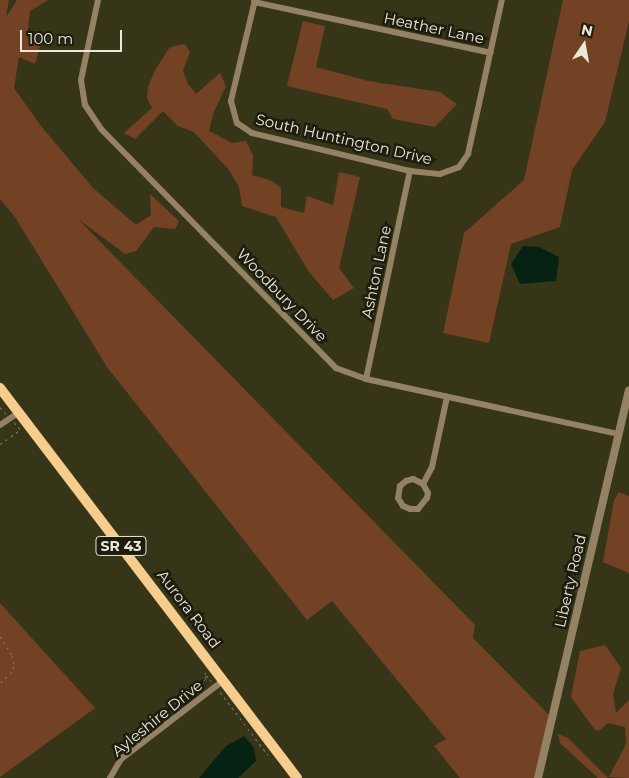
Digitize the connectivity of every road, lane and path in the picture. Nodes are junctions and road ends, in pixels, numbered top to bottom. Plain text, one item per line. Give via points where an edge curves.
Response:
1 (98, 0) edge
2 (502, 0) edge
3 (254, 1) edge
4 (491, 53) junction
5 (410, 171) junction
6 (366, 379) junction
7 (0, 388) edge
8 (629, 391) edge
9 (447, 398) junction
10 (0, 407) edge
11 (2, 410) dead end
12 (19, 412) junction
13 (0, 425) edge
14 (20, 430) dead end
15 (619, 434) junction
16 (0, 444) edge
17 (423, 484) junction
18 (0, 636) edge
19 (224, 680) junction
20 (0, 683) edge
21 (222, 695) dead end
22 (268, 755) dead end
23 (110, 778) edge
24 (297, 778) edge
25 (538, 778) edge

1 - 6 street, Woodbury Drive via 81,80 85,105 102,130 336,368
2 - 4 street, South Huntington Drive
3 - 4 street, Heather Lane
3 - 5 street, South Huntington Drive via 231,101 237,122 252,133
4 - 5 street, South Huntington Drive via 468,154 459,167 440,174
5 - 6 street, Ashton Lane
6 - 9 street, Woodbury Drive
7 - 12 main road, Aurora Road / SR 43
8 - 15 street, Liberty Road
9 - 15 street, Woodbury Drive
9 - 17 street via 432,467
10 - 11 path
12 - 13 street
12 - 19 main road, Aurora Road / SR 43
14 - 16 path
15 - 25 street, Liberty Road
17 - 17 street via 428,493 422,506 410,509 403,506 398,498 400,486 413,479
18 - 20 path via 12,655 14,666
19 - 23 street, Ayleshire Drive via 120,759
19 - 24 main road, Aurora Road / SR 43
21 - 22 path

